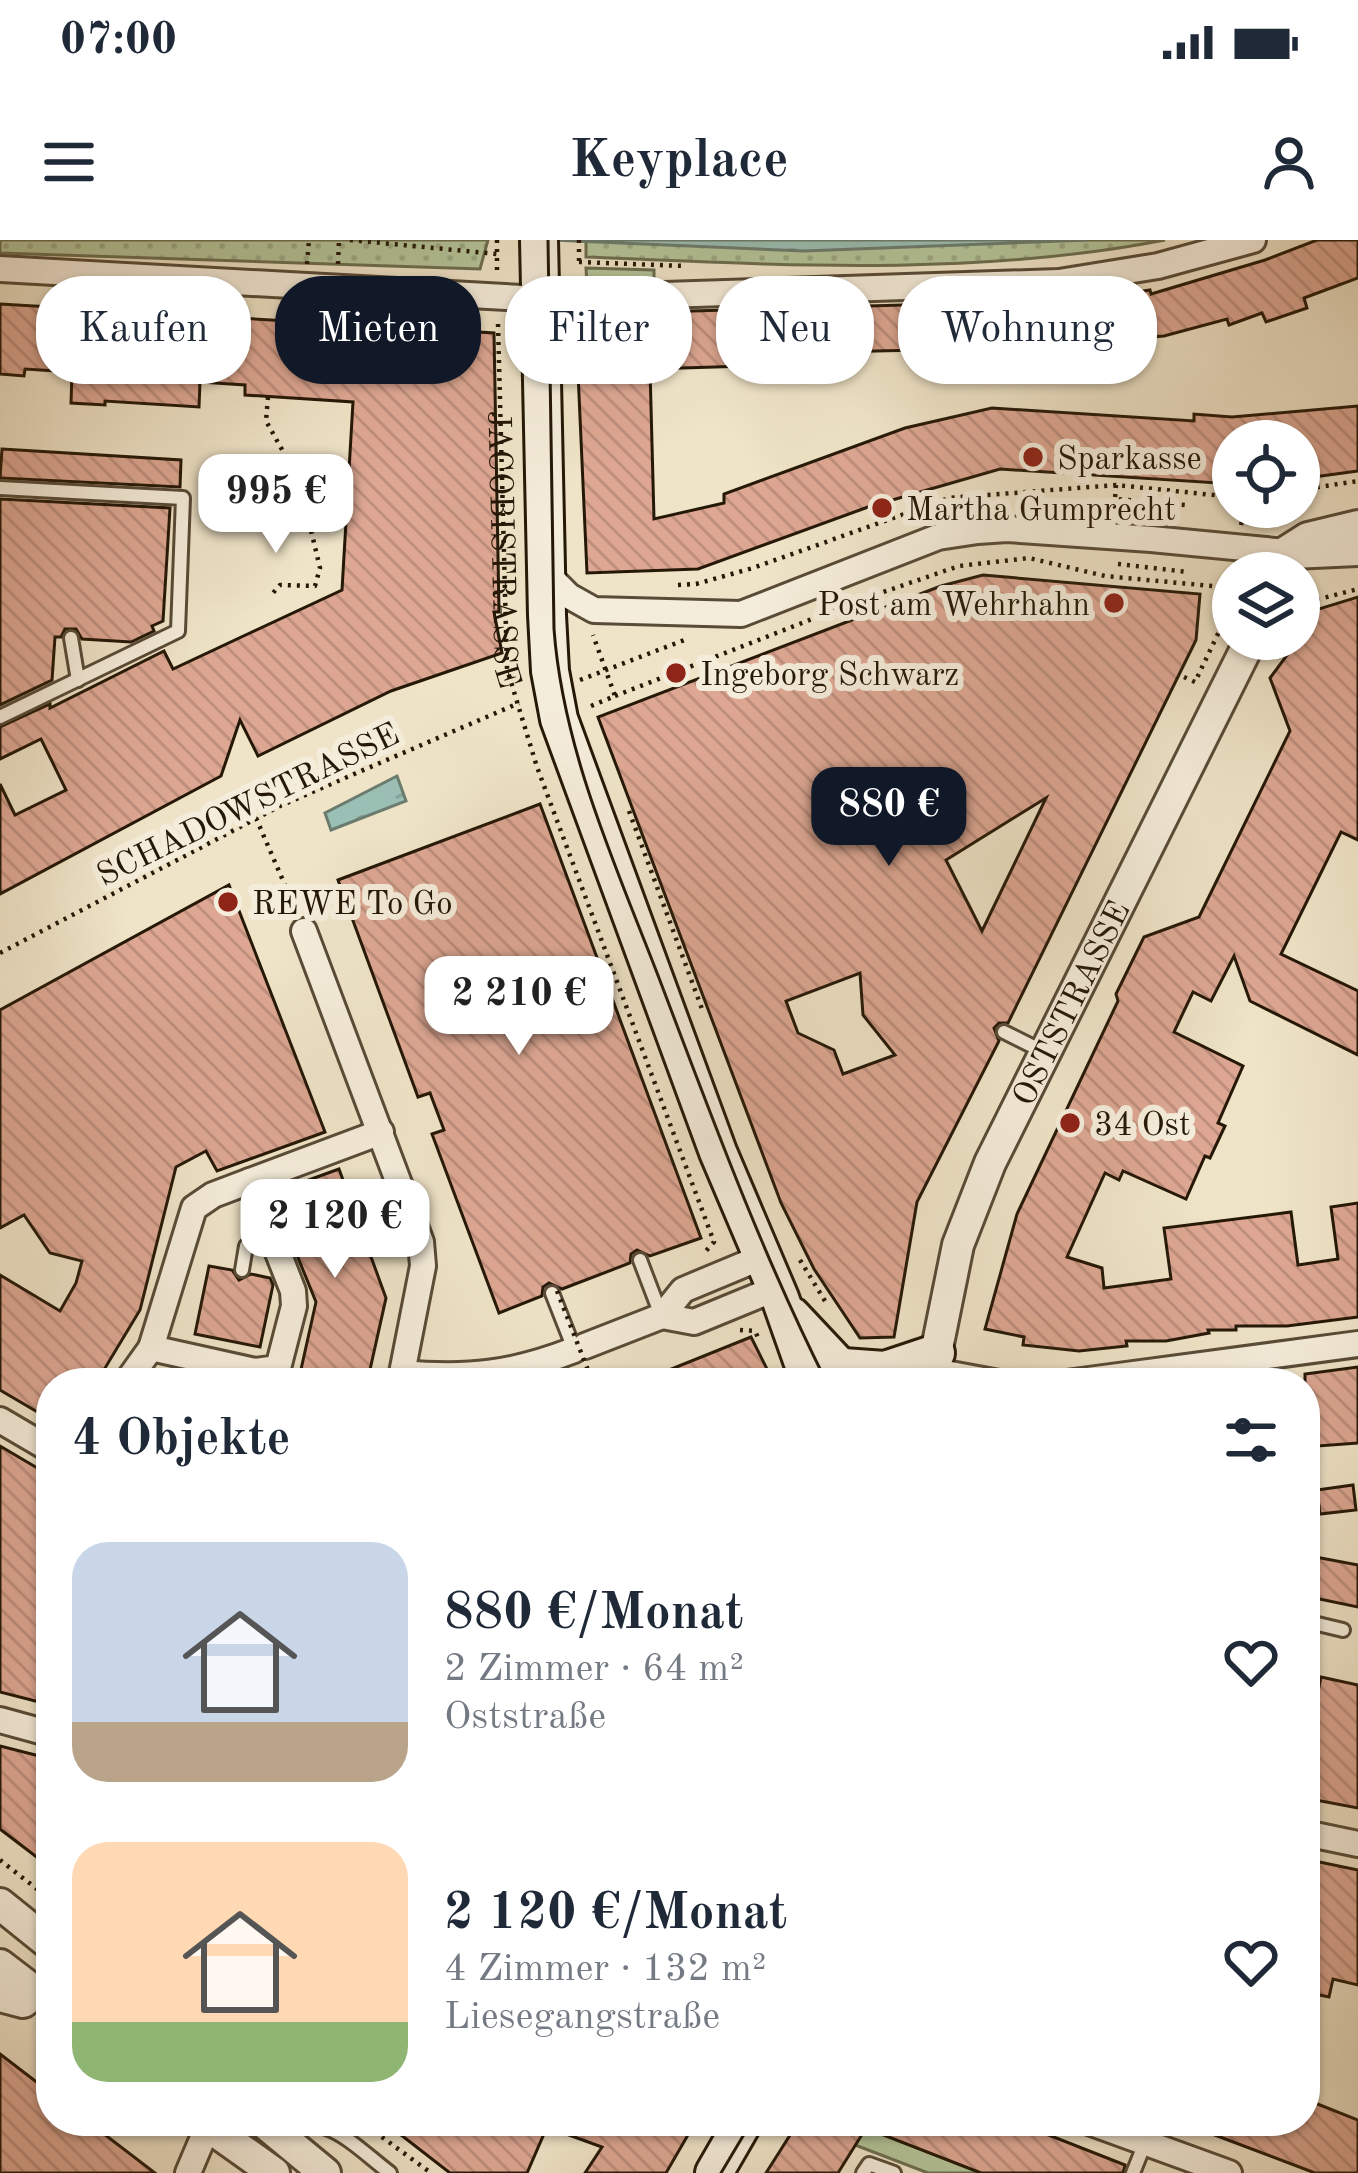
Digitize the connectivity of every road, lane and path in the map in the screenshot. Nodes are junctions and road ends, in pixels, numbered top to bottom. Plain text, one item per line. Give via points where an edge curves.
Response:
1 (350, 240) edge
2 (579, 240) edge
3 (1253, 240) edge
4 (540, 246) edge
5 (497, 247) edge
6 (592, 262) dead end
7 (497, 266) dead end
8 (0, 269) edge
9 (541, 276) edge
10 (692, 294) edge
11 (505, 298) edge
12 (498, 322) dead end
13 (543, 384) edge
14 (268, 397) dead end
15 (1358, 481) edge
16 (1116, 485) dead end
17 (1320, 487) edge
18 (0, 488) edge
19 (1186, 505) dead end
20 (1358, 526) edge
21 (1358, 550) edge
22 (1224, 552) edge
23 (1293, 552) edge
24 (1320, 556) edge
25 (1112, 561) dead end
26 (1122, 566) dead end
27 (1189, 572) dead end
28 (546, 573) junction
29 (1105, 576) junction
30 (709, 583) dead end
31 (696, 584) dead end
32 (1212, 586) edge
33 (1358, 590) edge
34 (273, 593) dead end
35 (1320, 599) edge
36 (741, 614) junction
37 (589, 624) dead end
38 (70, 638) dead end
39 (1212, 647) edge
40 (1240, 660) edge
41 (607, 671) junction
42 (551, 675) junction
43 (1184, 677) dead end
44 (78, 680) junction
45 (615, 696) junction
46 (518, 703) junction
47 (0, 717) edge
48 (596, 724) dead end
49 (624, 797) dead end
50 (256, 818) junction
51 (304, 931) joint
52 (0, 952) edge
53 (703, 1012) dead end
54 (1004, 1032) dead end
55 (1043, 1051) junction
56 (381, 1132) junction
57 (250, 1181) junction
58 (268, 1227) junction
59 (704, 1253) dead end
60 (800, 1259) dead end
61 (640, 1260) dead end
62 (242, 1270) dead end
63 (773, 1281) junction
64 (555, 1292) joint
65 (826, 1304) dead end
66 (662, 1316) junction
67 (737, 1330) dead end
68 (1358, 1344) edge
69 (151, 1348) junction
70 (580, 1348) junction
71 (764, 1348) dead end
72 (136, 1368) edge
73 (261, 1368) edge
74 (274, 1368) edge
75 (403, 1368) edge
76 (547, 1368) edge
77 (587, 1368) edge
78 (805, 1368) edge
79 (842, 1368) edge
80 (926, 1368) edge
81 (1178, 1368) edge
82 (0, 1420) edge
83 (36, 1441) edge
84 (1320, 1625) edge
85 (1343, 1630) dead end
86 (0, 1720) edge
87 (36, 1730) edge
88 (1320, 1836) edge
89 (1358, 1844) edge
90 (0, 1860) edge
91 (36, 1888) edge
92 (0, 1904) edge
93 (36, 1933) edge
94 (0, 1965) edge
95 (36, 1992) edge
96 (0, 1996) edge
97 (36, 1999) edge
98 (201, 2136) edge
99 (223, 2136) edge
100 (280, 2136) edge
101 (338, 2136) edge
102 (380, 2136) edge
103 (735, 2136) edge
104 (1126, 2136) edge
105 (1145, 2143) junction
106 (270, 2172) edge
107 (188, 2173) edge
108 (325, 2173) edge
109 (390, 2173) edge
110 (431, 2173) edge
111 (714, 2173) edge
112 (863, 2173) edge
113 (894, 2173) edge
114 (1133, 2173) edge
115 (1229, 2173) edge

1 - 5 path
2 - 6 path via 579,256
3 - 10 street via 1059,281
4 - 9 main road, JACOBISTRASSE
5 - 7 path
8 - 11 street
12 - 46 path, JACOBISTRASSE via 507,669
13 - 28 main road, JACOBISTRASSE
14 - 34 path via 266,421 299,480 320,568 315,586 280,585
15 - 17 path
16 - 19 path via 1115,499
18 - 44 lane via 183,498 178,631
20 - 23 street via 1308,538
21 - 24 street
22 - 36 street via 1151,538 978,531 938,537
25 - 29 path
26 - 27 path
28 - 36 street via 574,599 606,612
28 - 42 main road, JACOBISTRASSE
29 - 32 path
29 - 45 path via 1029,558 959,566
30 - 31 path
33 - 35 path
36 - 41 path
37 - 41 path
38 - 44 lane
39 - 43 path via 1196,682
40 - 55 street, OSTSTRASSE
41 - 42 path
41 - 45 path
42 - 63 main road, JACOBISTRASSE via 576,772
44 - 47 lane
45 - 48 path via 590,706
46 - 50 path, SCHADOWSTRASSE
46 - 59 path, JACOBISTRASSE via 713,1242
49 - 53 path
50 - 51 path
50 - 52 path, SCHADOWSTRASSE
51 - 56 street
54 - 55 lane
55 - 80 street, OSTSTRASSE via 958,1245
56 - 57 street
56 - 75 street via 422,1242
57 - 58 street
57 - 69 street via 194,1208
58 - 62 lane via 246,1246
58 - 74 street via 294,1306
60 - 65 path
61 - 66 lane
63 - 66 street via 694,1322
63 - 78 main road
63 - 79 main road via 792,1317
64 - 70 lane
64 - 77 path, bridge
66 - 70 street
67 - 71 path via 755,1331
68 - 81 street
69 - 72 street
69 - 73 street via 226,1352
70 - 76 street
82 - 83 street
84 - 85 lane
86 - 87 street
88 - 89 street
90 - 91 path
92 - 93 street
94 - 95 street
96 - 97 street
98 - 107 street
99 - 106 street
100 - 108 street
101 - 109 lane
102 - 110 path
103 - 111 main road
104 - 105 street
105 - 114 lane
105 - 115 street
112 - 113 lane via 869,2164

